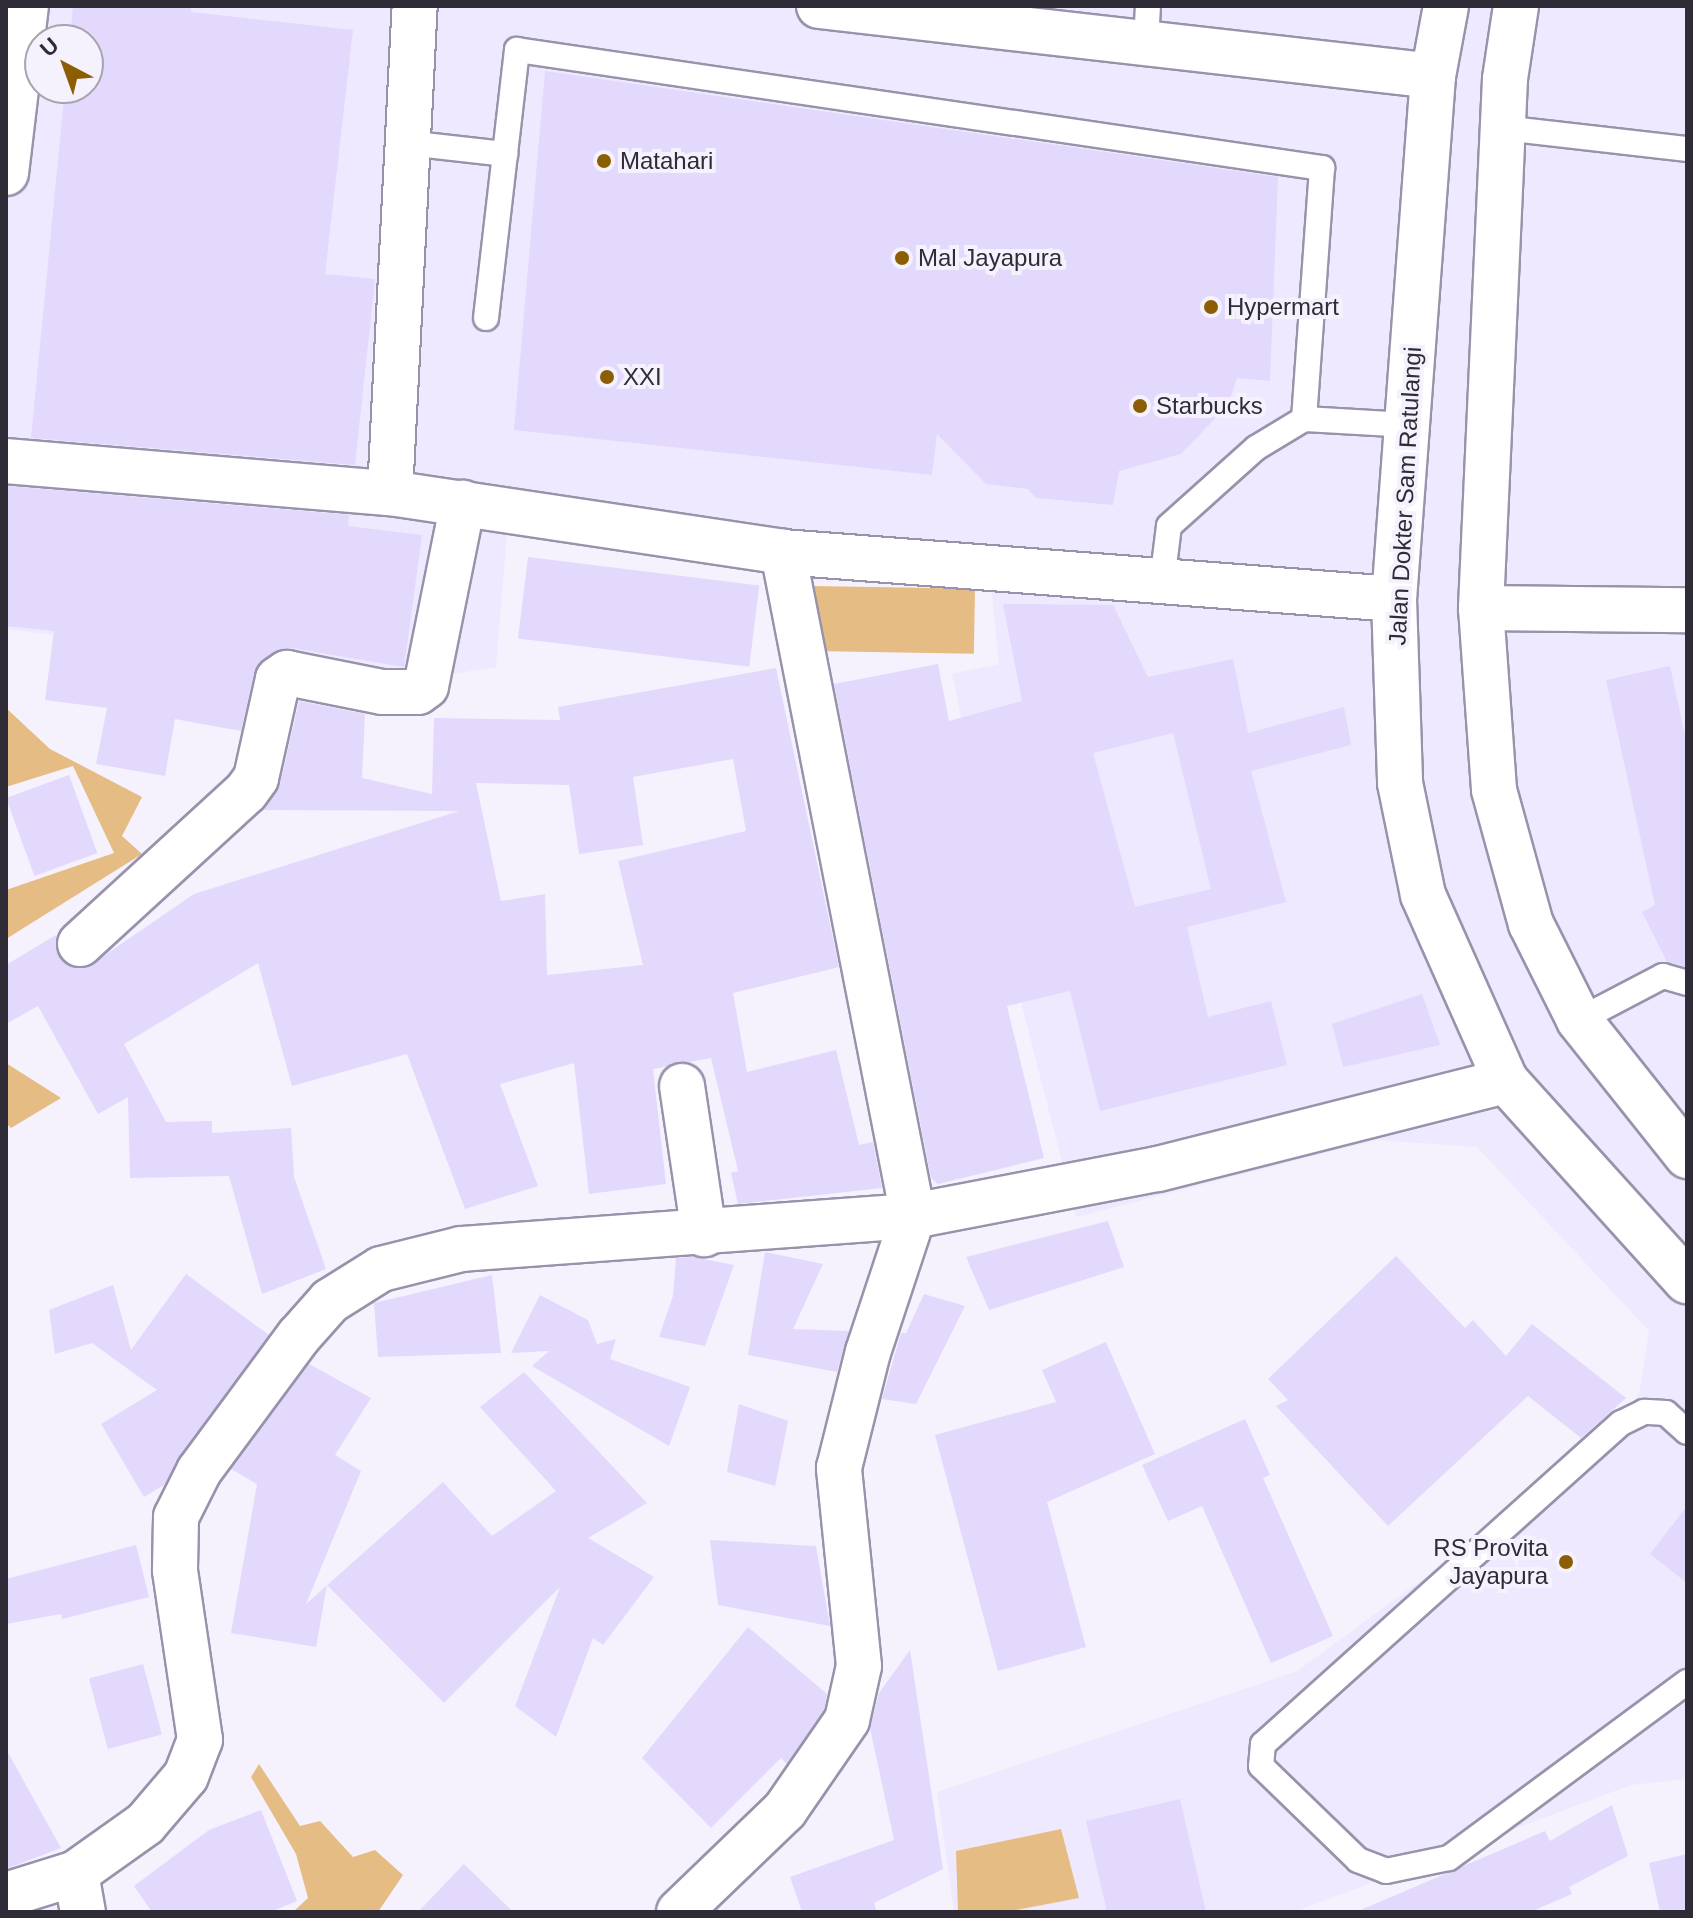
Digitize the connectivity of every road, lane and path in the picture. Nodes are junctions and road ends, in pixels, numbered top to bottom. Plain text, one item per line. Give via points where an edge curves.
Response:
1 (26, 6) edge
2 (415, 6) edge
3 (819, 6) edge
4 (1446, 6) edge
5 (1516, 6) edge
6 (1147, 25) edge
7 (1433, 76) junction
8 (1503, 128) junction
9 (407, 143) junction
10 (1687, 149) edge
11 (505, 154) junction
12 (6, 173) edge
13 (486, 318) dead end
14 (1304, 419) junction
15 (1407, 425) junction
16 (6, 461) edge
17 (390, 493) junction
18 (463, 503) junction
19 (783, 552) junction
20 (1162, 582) junction
21 (1394, 599) junction
22 (1481, 608) junction
23 (1687, 610) edge
24 (80, 944) dead end
25 (1687, 983) edge
26 (1579, 1020) junction
27 (1506, 1081) junction
28 (682, 1086) dead end
29 (1687, 1156) edge
30 (913, 1216) junction
31 (704, 1234) junction
32 (1687, 1281) edge
33 (1687, 1432) edge
34 (1687, 1682) edge
35 (79, 1892) edge
36 (6, 1895) edge
37 (679, 1912) edge

1 - 12 street
2 - 9 street
3 - 6 street
4 - 7 street, Jalan Dokter Sam Ratulangi
5 - 8 street
6 - 7 street
7 - 15 street, Jalan Dokter Sam Ratulangi
8 - 10 lane
8 - 22 street
9 - 11 lane
9 - 17 street
11 - 13 lane
11 - 14 lane via 517,50 1322,168
14 - 15 lane
14 - 20 lane via 1256,448 1169,526
15 - 21 street, Jalan Dokter Sam Ratulangi
16 - 17 street
17 - 18 street
18 - 19 street
18 - 24 street via 426,686 418,692 382,692 287,673 278,679 256,778 246,792
19 - 20 street
19 - 30 street
20 - 21 street
21 - 27 street, Jalan Dokter Sam Ratulangi via 1400,783 1423,895
22 - 23 street
22 - 26 street via 1494,790 1531,924
25 - 26 lane via 1663,976
26 - 29 street
27 - 30 street via 1158,1169
27 - 32 street, Jalan Dokter Sam Ratulangi
28 - 31 street
30 - 31 street
30 - 37 street via 868,1352 839,1468 859,1666 847,1720 785,1810
31 - 35 street via 461,1249 381,1269 330,1301 207,1458 176,1517 175,1570 200,1740 186,1776
33 - 34 lane via 1666,1413 1644,1412 1621,1423 1263,1744 1261,1766 1358,1860 1386,1871 1449,1858
35 - 36 street

